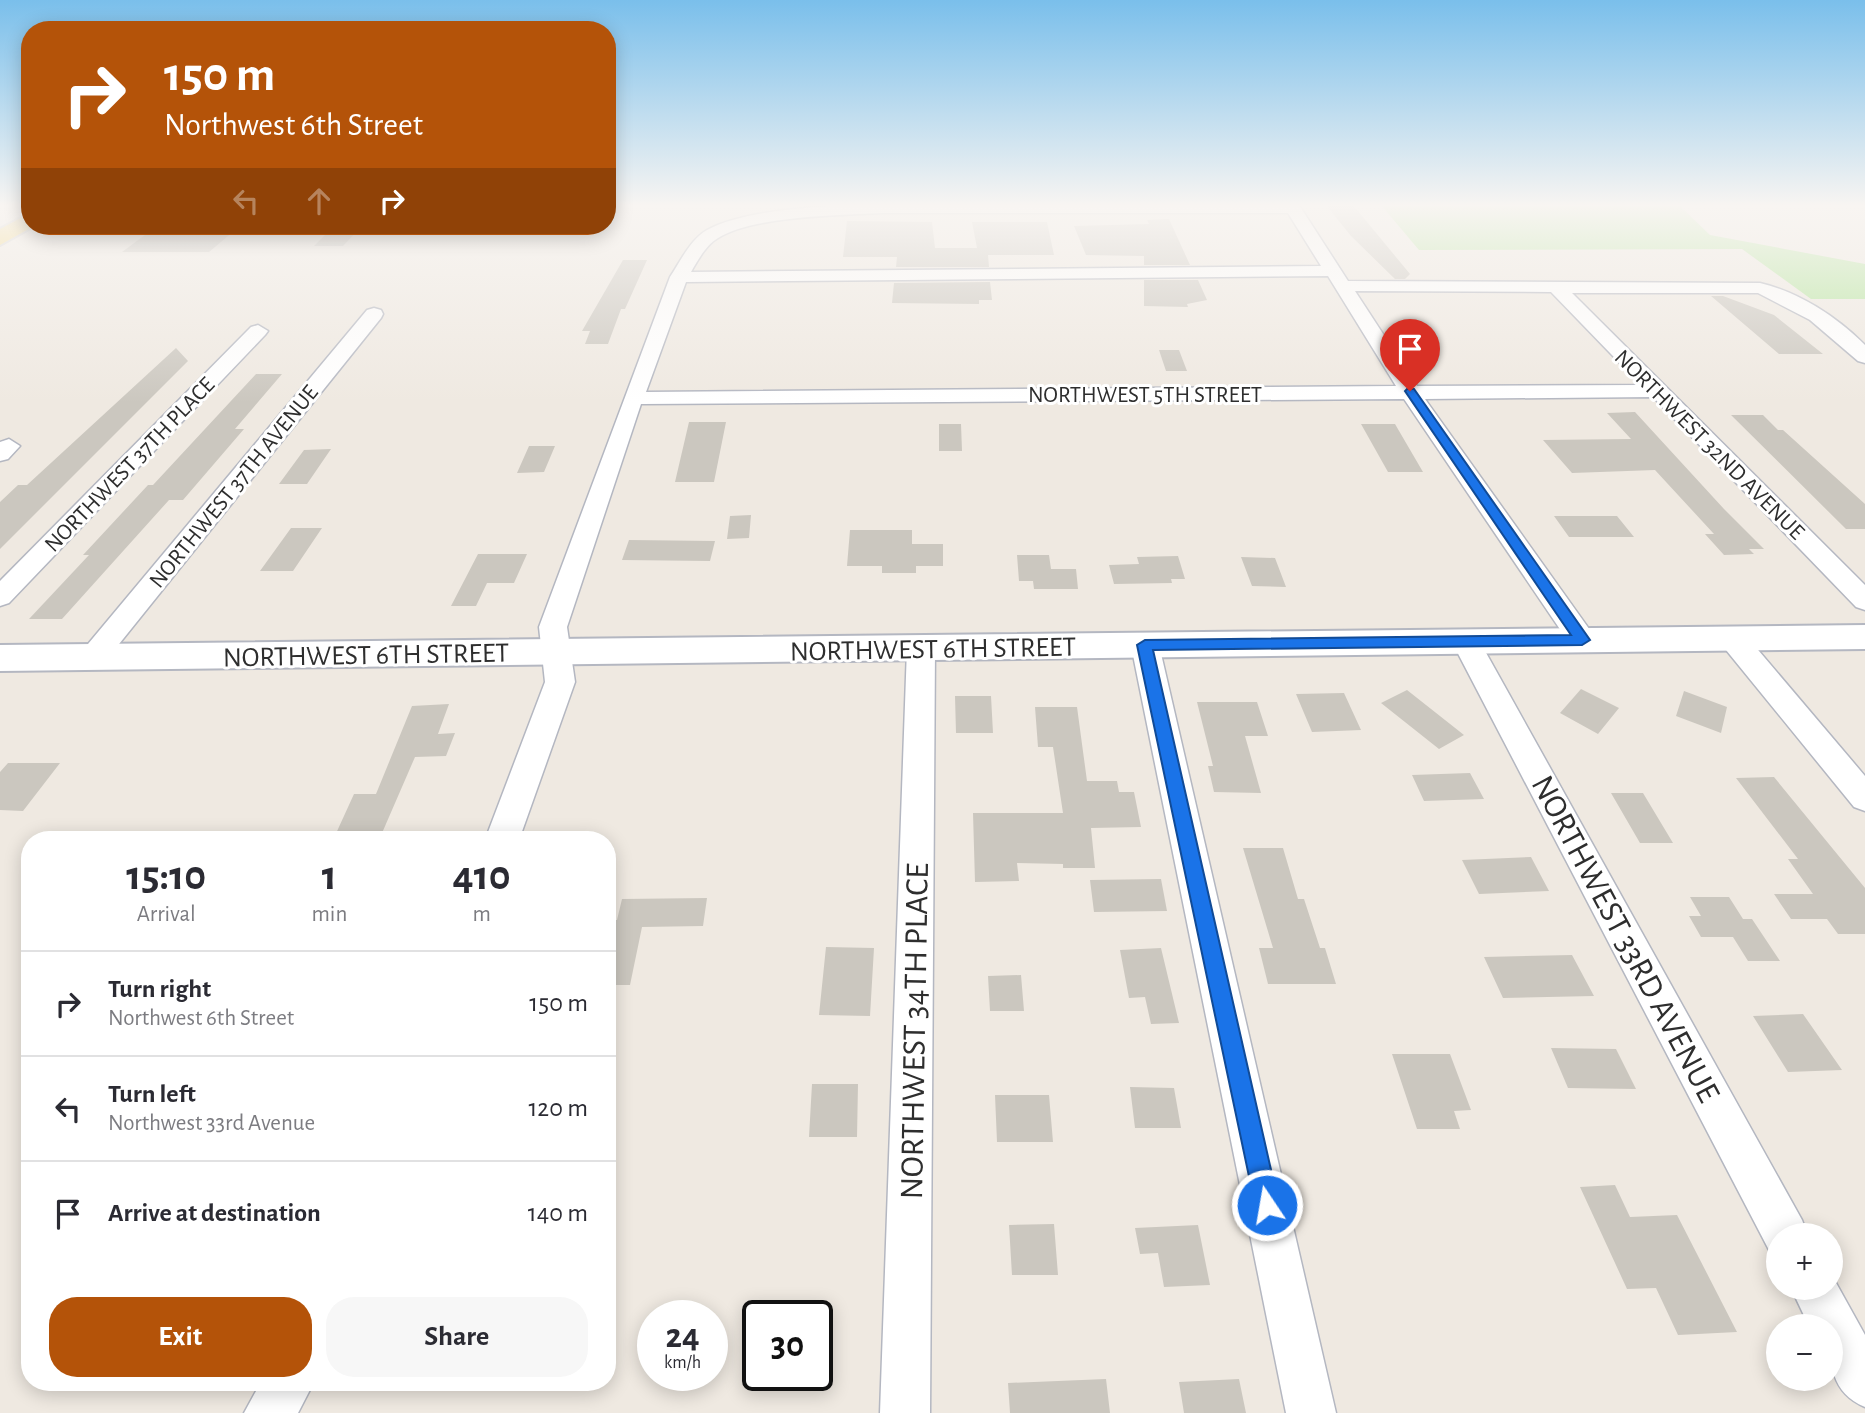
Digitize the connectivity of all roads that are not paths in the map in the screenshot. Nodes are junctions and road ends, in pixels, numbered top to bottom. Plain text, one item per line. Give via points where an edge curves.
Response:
1 (682, 271) edge
2 (1334, 271) edge
3 (679, 276) junction
4 (1339, 279) junction
5 (1555, 286) junction
6 (373, 314) dead end
7 (258, 331) dead end
8 (1862, 348) edge
9 (1410, 391) junction
10 (1658, 391) junction
11 (633, 398) junction
12 (0, 597) edge
13 (1865, 601) edge
14 (1865, 637) edge
15 (1732, 638) junction
16 (1582, 640) junction
17 (1466, 642) junction
18 (1145, 645) junction
19 (921, 648) junction
20 (556, 652) junction
21 (93, 657) junction
22 (0, 658) edge
23 (1865, 798) edge
24 (505, 831) edge
25 (1779, 1223) edge
26 (1820, 1300) edge
27 (1865, 1383) edge
28 (284, 1391) edge
29 (269, 1413) edge
30 (905, 1413) edge
31 (1311, 1413) edge

1 - 3 street
2 - 4 street
3 - 4 street
3 - 11 street
4 - 5 street
4 - 9 street
5 - 8 street via 1734,286 1778,293
5 - 10 street, NORTHWEST 32ND AVENUE
6 - 21 street, NORTHWEST 37TH AVENUE
7 - 12 street, NORTHWEST 37TH PLACE
9 - 10 street, NORTHWEST 5TH STREET
9 - 11 street, NORTHWEST 5TH STREET
9 - 16 street
10 - 13 street, NORTHWEST 32ND AVENUE
11 - 20 street via 553,627
14 - 15 main road, NORTHWEST 6TH STREET
15 - 16 main road, NORTHWEST 6TH STREET
15 - 23 street
16 - 17 main road, NORTHWEST 6TH STREET
17 - 18 main road, NORTHWEST 6TH STREET
17 - 25 street, NORTHWEST 33RD AVENUE
18 - 19 main road, NORTHWEST 6TH STREET
18 - 31 street
19 - 20 main road, NORTHWEST 6TH STREET
19 - 30 street, NORTHWEST 34TH PLACE
20 - 21 main road, NORTHWEST 6TH STREET
20 - 24 street via 560,682
21 - 22 main road, NORTHWEST 6TH STREET
26 - 27 street
28 - 29 street

